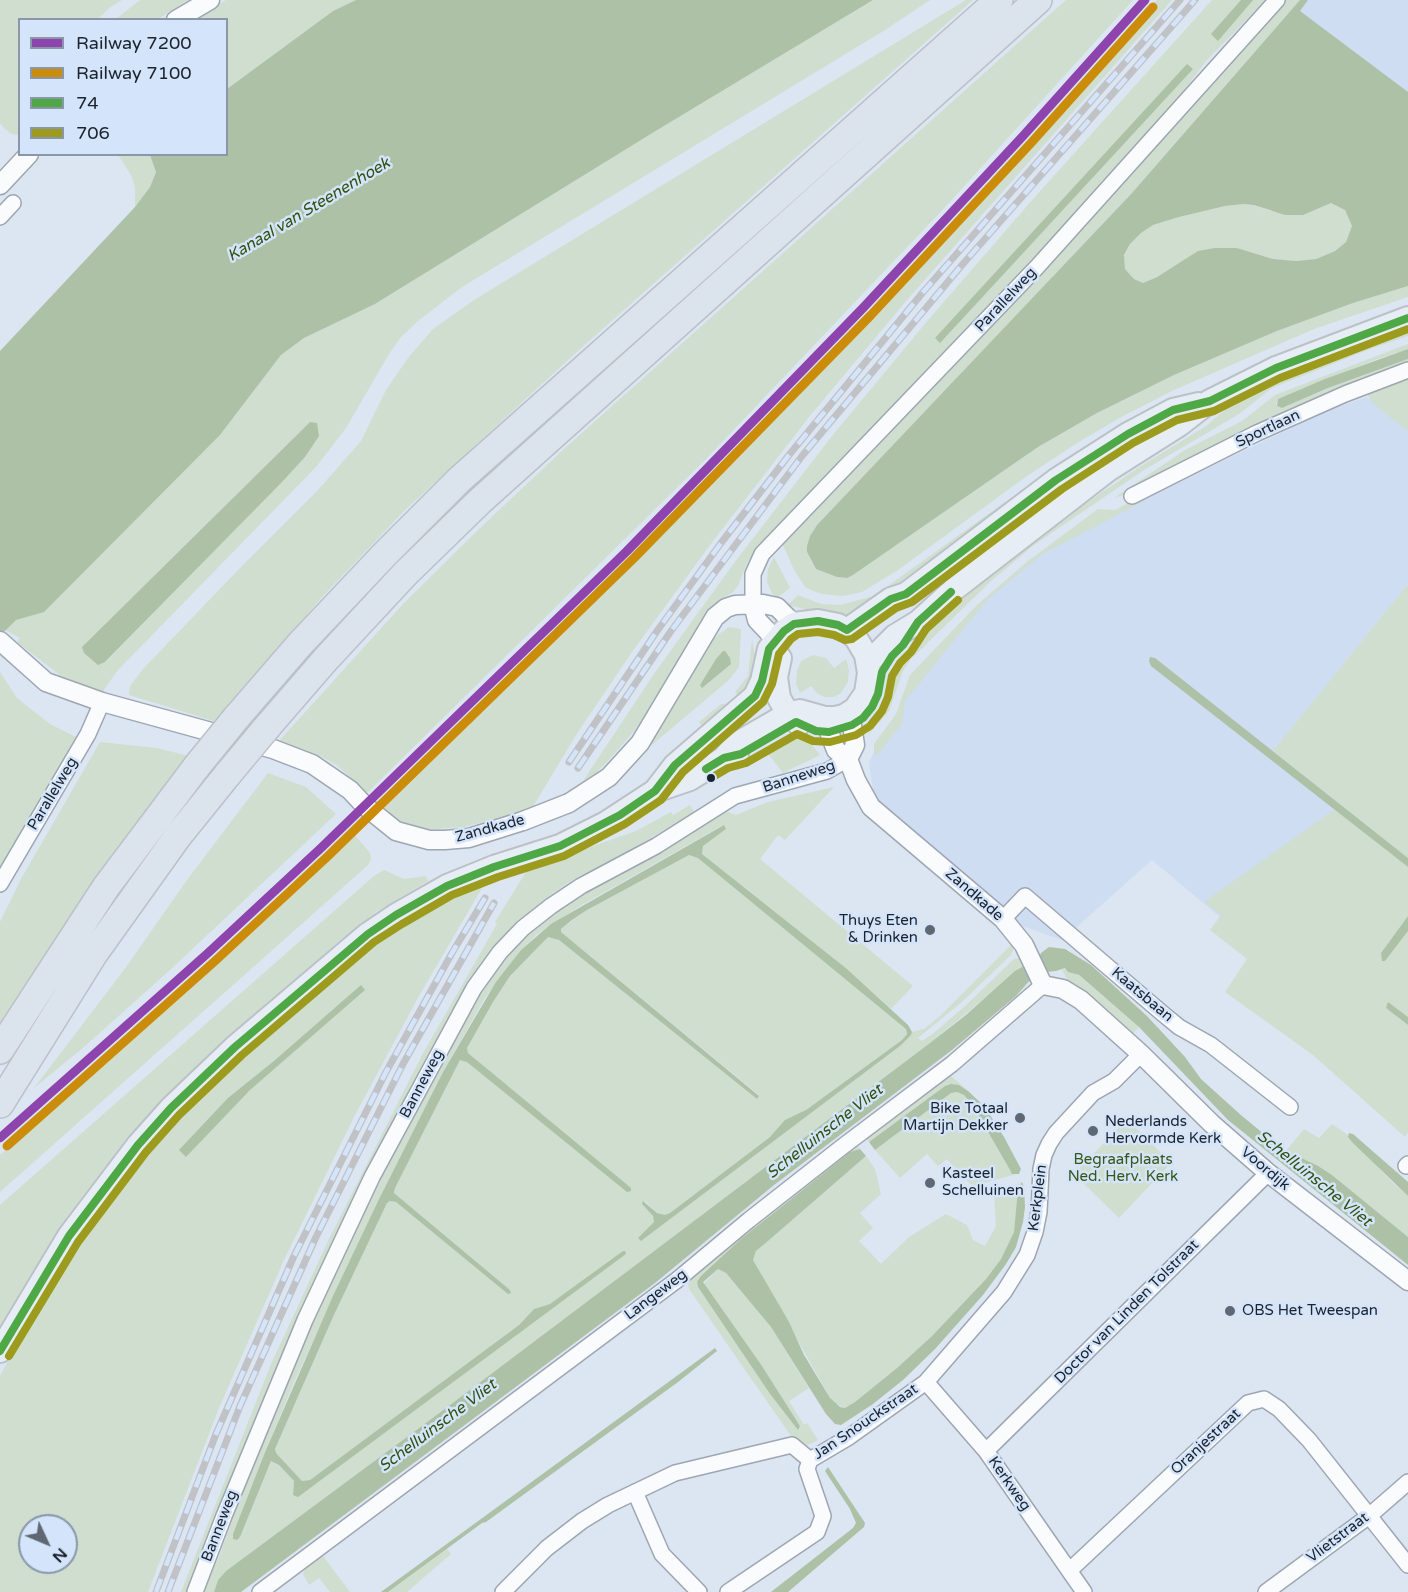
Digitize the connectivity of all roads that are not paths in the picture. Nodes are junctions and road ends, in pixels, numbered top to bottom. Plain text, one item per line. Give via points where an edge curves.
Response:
1 (210, 0) edge
2 (999, 0) edge
3 (1038, 0) edge
4 (1277, 0) edge
5 (179, 18) edge
6 (27, 156) edge
7 (0, 184) edge
8 (13, 203) dead end
9 (0, 217) edge
10 (1408, 318) edge
11 (1408, 370) edge
12 (1210, 401) junction
13 (1132, 496) dead end
14 (753, 604) junction
15 (794, 624) junction
16 (851, 634) junction
17 (2, 643) edge
18 (780, 646) junction
19 (875, 667) junction
20 (102, 702) junction
21 (792, 718) junction
22 (851, 719) junction
23 (830, 732) junction
24 (848, 759) junction
25 (655, 791) junction
26 (0, 884) edge
27 (1003, 919) junction
28 (1042, 982) junction
29 (0, 1050) edge
30 (1141, 1054) junction
31 (0, 1104) edge
32 (1290, 1107) dead end
33 (1268, 1173) junction
34 (1408, 1281) edge
35 (0, 1351) edge
36 (926, 1382) junction
37 (986, 1451) junction
38 (810, 1460) junction
39 (1408, 1482) edge
40 (635, 1492) junction
41 (1369, 1516) junction
42 (1408, 1565) edge
43 (1070, 1570) junction
44 (195, 1592) edge
45 (260, 1592) edge
46 (503, 1592) edge
47 (699, 1592) edge
48 (728, 1592) edge
49 (1084, 1592) edge
50 (1266, 1592) edge

1 - 5 street
2 - 29 highway, bridge via 459,480 385,554 300,644 197,766 106,887
3 - 31 highway, bridge via 480,501 397,583 267,726 178,836 58,1009
4 - 14 street, Parallelweg via 1037,267 762,554 753,574
6 - 7 street
8 - 9 street
10 - 12 main road via 1276,368
11 - 13 street, Sportlaan via 1257,433
12 - 16 main road via 1173,410 1065,474 906,594 891,600
12 - 19 main road via 1108,470 953,590 918,622 892,656
14 - 15 street, Zandkade via 777,607
14 - 18 street via 757,620
14 - 20 street, Zandkade, bridge via 726,608 715,617 640,743 609,777 569,804 469,838 412,837 381,821 350,790 312,764 273,749
15 - 16 main road via 818,621 838,625
15 - 18 main road via 784,631
16 - 18 main road via 841,642 812,635
16 - 19 main road
17 - 20 street, Zandkade via 46,682
18 - 21 main road via 776,688
18 - 25 main road via 765,660 755,696 675,765
19 - 22 main road via 878,694 872,707 863,718
20 - 26 street, Parallelweg via 88,734
21 - 22 main road via 807,711 825,718
21 - 23 main road via 816,731
21 - 25 main road via 741,754 724,758 690,779
22 - 23 main road
22 - 24 street via 855,745
23 - 24 street, Zandkade via 836,750
24 - 27 street, Zandkade via 878,815
24 - 44 street, Banneweg via 827,771 735,796 551,906 523,928 486,970 372,1177 296,1342
25 - 35 main road, bridge via 620,815 560,846 447,886 406,909 368,934 235,1047 138,1145 69,1236
27 - 28 street, Zandkade via 1016,933
27 - 32 street, Kaatsbaan via 1025,896 1179,1027 1211,1045
28 - 30 street, Voordijk via 1071,993
28 - 45 street, Langeweg via 952,1064 677,1280
30 - 33 street, Voordijk
30 - 36 street, Kerkplein via 1114,1081 1093,1093 1056,1133 1044,1155 1039,1212 1027,1256 1004,1292
33 - 34 street, Voordijk
33 - 37 street, Doctor van Linden Tolstraat
36 - 37 street, Kerkweg
36 - 38 street, Jan Snouckstraat
37 - 43 street, Kerkweg
38 - 40 street via 792,1445 675,1473
38 - 48 street, Jan Snouckstraat via 807,1469 823,1516 817,1532
39 - 41 street, Vlietstraat
40 - 46 street via 573,1528
40 - 47 street via 662,1554
41 - 42 street, Oranjestraat
41 - 43 street, Oranjestraat via 1309,1440 1279,1408 1264,1399 1248,1403
41 - 50 street, Vlietstraat
43 - 49 street, Kerkweg

